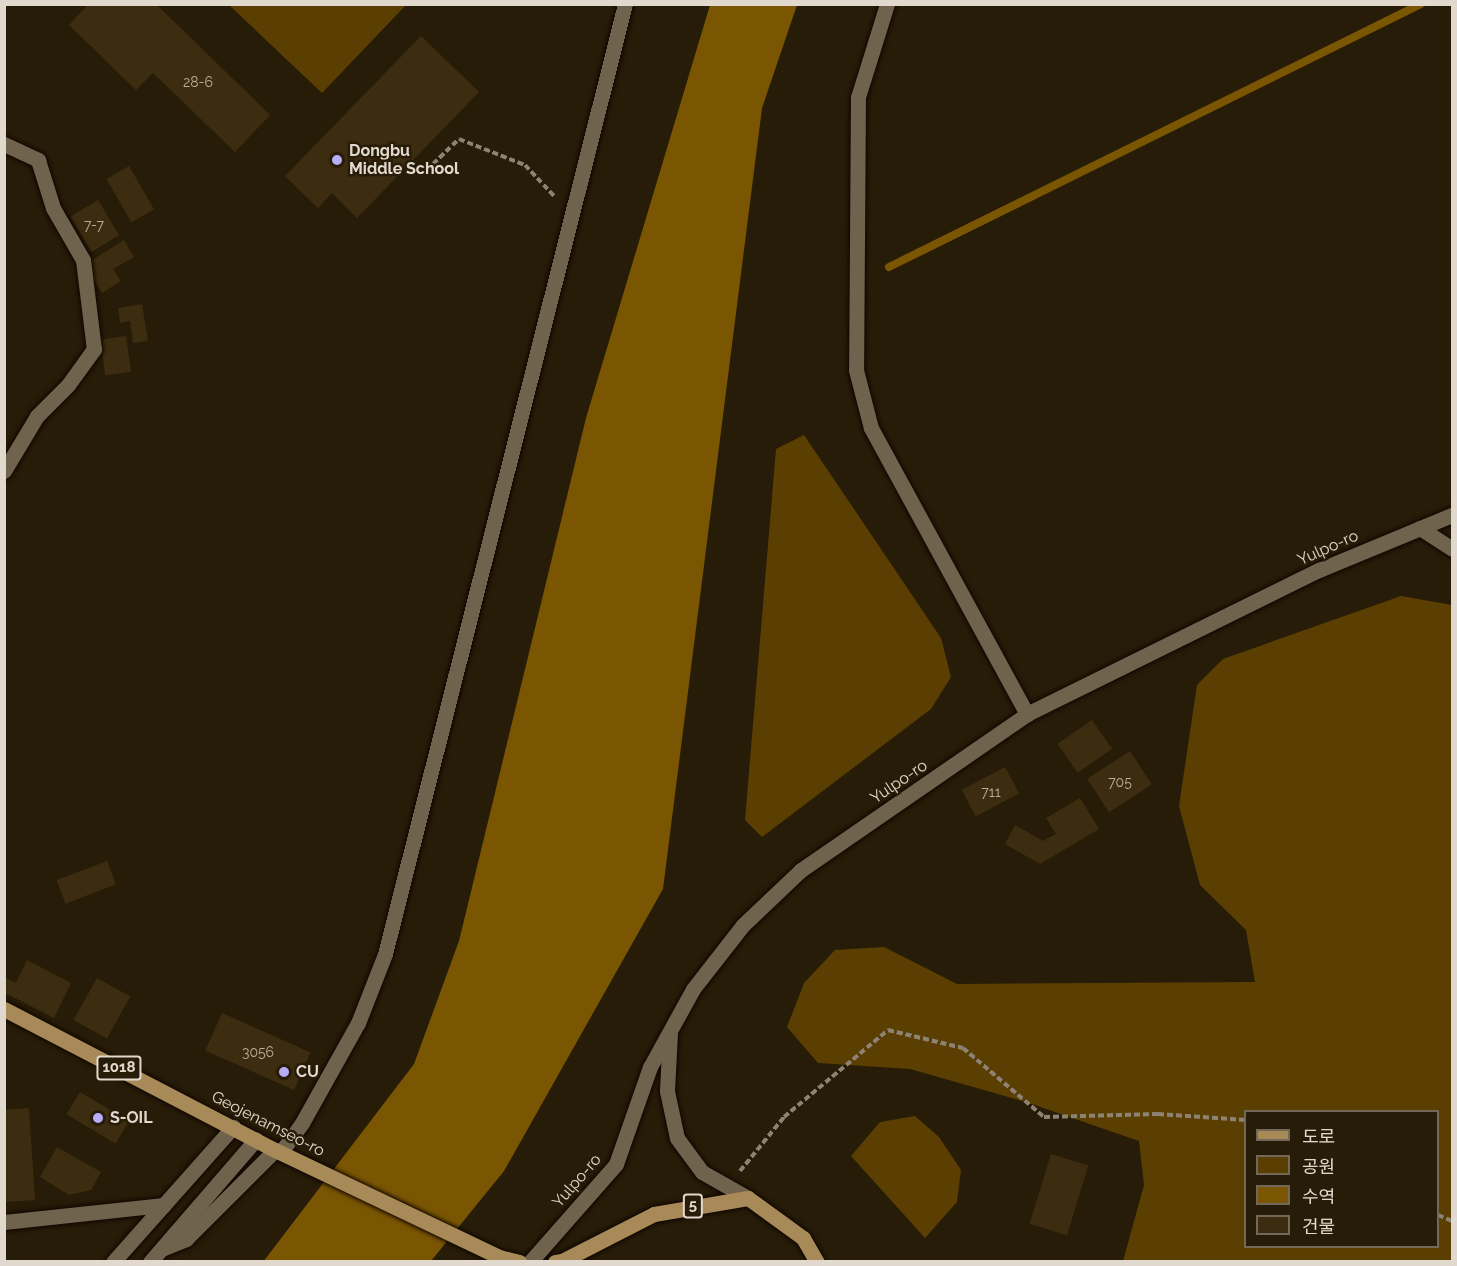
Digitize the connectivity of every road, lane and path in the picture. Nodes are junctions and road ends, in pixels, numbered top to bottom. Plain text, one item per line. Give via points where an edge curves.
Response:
1 (625, 4) edge
2 (887, 4) edge
3 (4, 144) edge
4 (433, 164) dead end
5 (572, 215) junction
6 (4, 471) edge
7 (1452, 515) edge
8 (1420, 528) junction
9 (1452, 549) edge
10 (1027, 714) junction
11 (4, 1009) edge
12 (671, 1029) junction
13 (1244, 1120) edge
14 (233, 1127) junction
15 (256, 1139) junction
16 (278, 1151) junction
17 (727, 1186) junction
18 (748, 1198) junction
19 (164, 1205) junction
20 (4, 1222) edge
21 (161, 1249) junction
22 (113, 1262) edge
23 (150, 1262) edge
24 (519, 1262) edge
25 (530, 1262) edge
26 (555, 1262) edge
27 (817, 1262) edge

1 - 5 street
2 - 10 street via 858,97 856,370 871,428
3 - 6 street via 38,160 52,208 82,260 94,349 68,385 37,416
4 - 5 path via 459,139 525,165
5 - 16 street via 384,954 358,1023 302,1124
7 - 8 street, Yulpo-ro
8 - 9 street
8 - 10 street, Yulpo-ro via 1319,570
10 - 12 street, Yulpo-ro via 801,870 743,925 693,989
11 - 14 main road, Geojenamseo-ro / 1018
12 - 17 street via 667,1091 677,1138 702,1172
12 - 25 street, Yulpo-ro via 650,1067 616,1164
13 - 17 path via 1158,1114 1044,1117 963,1048 888,1030 784,1117
14 - 15 main road, Geojenamseo-ro / 1018
14 - 19 street
15 - 16 main road, Geojenamseo-ro / 1018
15 - 21 street
16 - 21 street via 186,1239
16 - 24 main road, Geojenamseo-ro via 499,1257
17 - 18 street
18 - 26 main road, 5 via 654,1214
18 - 27 main road via 803,1238
19 - 20 street
19 - 22 street
21 - 23 street

